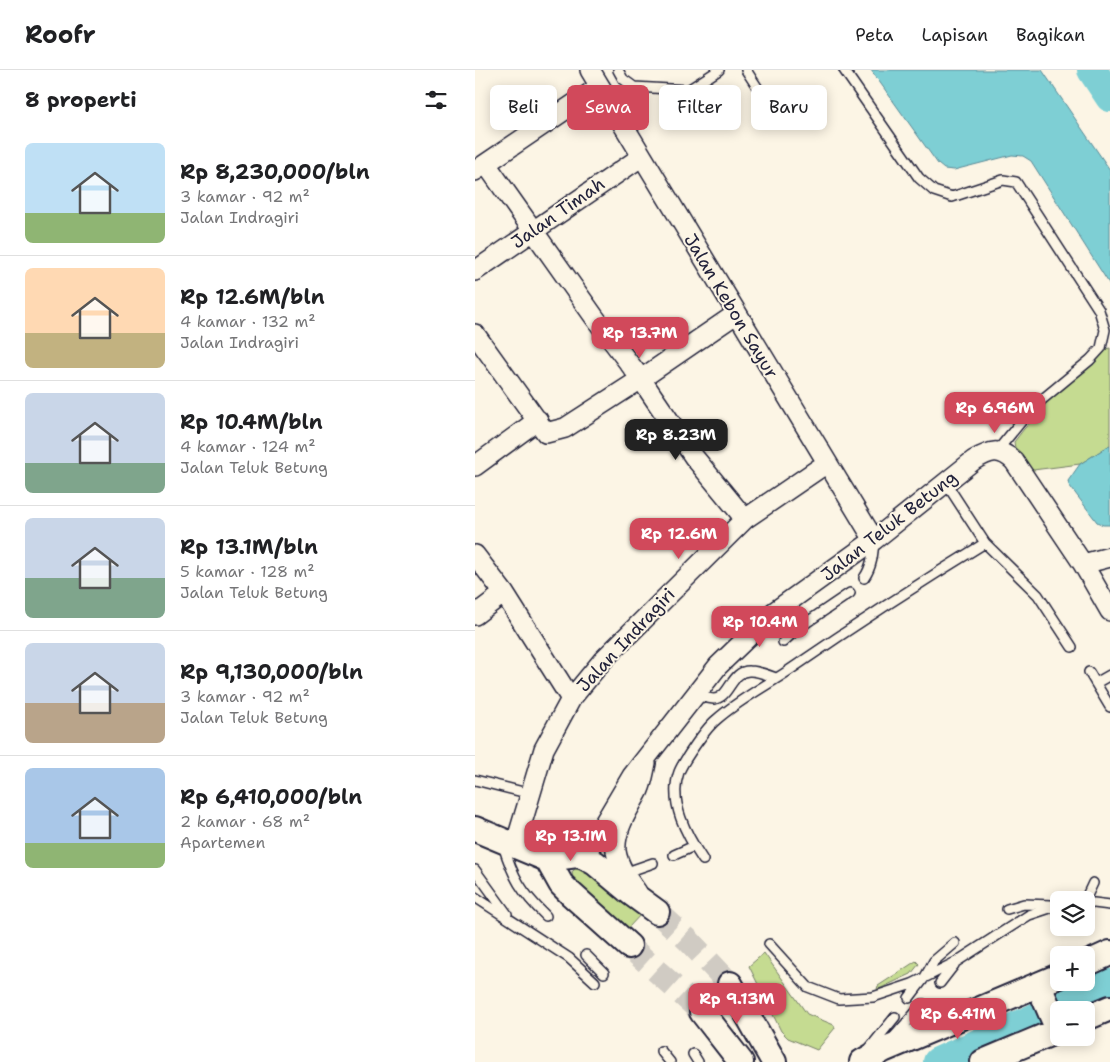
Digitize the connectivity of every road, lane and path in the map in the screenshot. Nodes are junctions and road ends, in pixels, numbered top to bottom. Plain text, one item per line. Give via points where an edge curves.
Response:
1 (590, 70) edge
2 (618, 70) edge
3 (719, 70) edge
4 (746, 70) edge
5 (844, 70) edge
6 (598, 85) edge
7 (756, 85) edge
8 (567, 109) edge
9 (625, 130) edge
10 (641, 157) junction
11 (481, 168) edge
12 (533, 231) junction
13 (475, 271) edge
14 (736, 314) junction
15 (475, 334) edge
16 (641, 379) junction
17 (538, 420) junction
18 (997, 451) junction
19 (827, 463) junction
20 (475, 466) edge
21 (946, 483) junction
22 (745, 519) junction
23 (874, 540) junction
24 (985, 543) junction
25 (475, 555) edge
26 (1110, 557) edge
27 (1083, 564) junction
28 (864, 578) dead end
29 (504, 593) junction
30 (850, 593) dead end
31 (1110, 610) edge
32 (475, 615) edge
33 (783, 642) dead end
34 (1072, 647) dead end
35 (1089, 672) dead end
36 (1110, 675) edge
37 (776, 678) junction
38 (1096, 683) junction
39 (1106, 692) edge
40 (694, 695) junction
41 (571, 700) junction
42 (1110, 707) edge
43 (648, 757) junction
44 (475, 780) edge
45 (531, 794) junction
46 (475, 829) edge
47 (508, 843) junction
48 (694, 846) junction
49 (674, 854) dead end
50 (584, 857) junction
51 (547, 860) junction
52 (703, 860) dead end
53 (653, 863) dead end
54 (476, 872) edge
55 (624, 873) junction
56 (1093, 883) dead end
57 (1090, 891) edge
58 (475, 896) edge
59 (1095, 902) edge
60 (1050, 905) edge
61 (1110, 905) edge
62 (651, 907) joint
63 (1050, 908) edge
64 (1007, 909) dead end
65 (546, 916) dead end
66 (512, 920) junction
67 (955, 943) dead end
68 (769, 944) dead end
69 (629, 946) tunnel mouth
70 (1110, 953) edge
71 (585, 955) dead end
72 (1095, 960) edge
73 (956, 962) junction
74 (603, 973) dead end
75 (925, 977) junction
76 (595, 982) dead end
77 (940, 983) dead end
78 (730, 984) tunnel mouth
79 (1047, 986) edge
80 (909, 998) dead end
81 (1051, 1001) edge
82 (923, 1004) dead end
83 (1110, 1008) edge
84 (702, 1012) tunnel mouth
85 (1095, 1014) edge
86 (895, 1017) dead end
87 (1050, 1030) edge
88 (883, 1050) junction
89 (661, 1051) dead end
90 (670, 1062) edge
91 (741, 1062) edge
92 (774, 1062) edge
93 (858, 1062) edge
94 (862, 1062) edge
95 (983, 1062) edge

1 - 6 street, Jalan Kebon Sayur
2 - 3 lane via 623,80 635,87 688,90
4 - 7 lane
5 - 18 lane via 919,178 934,192 952,197 1003,180 1016,182 1099,310 1105,330 1101,348 1033,406
8 - 11 street
9 - 10 street, Jalan Kebon Sayur
10 - 12 street, Jalan Timah
10 - 14 street, Jalan Kebon Sayur
11 - 12 street
12 - 13 street, Jalan Timah
12 - 16 street
14 - 16 street
14 - 19 street, Jalan Kebon Sayur
15 - 17 street
16 - 17 street via 565,428 546,433
16 - 22 street via 695,458
17 - 20 street
18 - 21 street, Jalan Teluk Betung via 973,460
18 - 27 street via 1014,461
19 - 22 street, Jalan Indragiri
19 - 23 street, Jalan Kebon Sayur
21 - 23 street, Jalan Teluk Betung
21 - 24 lane
22 - 41 street, Jalan Indragiri via 603,660
23 - 28 lane via 869,571
23 - 40 street, Jalan Teluk Betung via 775,612 718,666
24 - 34 lane via 1038,595
24 - 37 lane
25 - 29 street
26 - 27 street
27 - 31 street
29 - 32 street
29 - 41 street
30 - 33 lane
35 - 38 lane
36 - 38 lane
37 - 40 lane via 745,671 719,697
37 - 48 lane via 714,721 679,772 676,800 685,830
38 - 39 lane
39 - 42 lane
40 - 43 street, Jalan Teluk Betung
41 - 45 street, Jalan Indragiri via 544,749
43 - 50 street, Jalan Teluk Betung via 632,776
43 - 55 street, Jalan Teluk Betung via 639,789 617,837 616,852
44 - 45 lane
45 - 47 street, Jalan Indragiri
46 - 47 street
47 - 51 street
47 - 65 lane via 513,874 519,886
48 - 49 lane
48 - 52 lane
50 - 51 street via 577,855
50 - 62 street, Jalan Teluk Betung
51 - 69 street via 561,884
53 - 55 lane
54 - 66 lane
55 - 62 street, Jalan Teluk Betung
56 - 57 lane
58 - 66 lane
59 - 61 lane
60 - 64 lane via 1024,904
63 - 73 lane via 1029,915
66 - 76 lane via 569,958
67 - 75 lane via 934,960
68 - 75 lane via 809,987 839,999 873,997
70 - 72 street
71 - 74 lane
73 - 75 lane
73 - 77 lane
75 - 80 lane
78 - 92 street
79 - 81 street
79 - 88 street
82 - 88 lane
83 - 85 street
84 - 91 street
86 - 93 lane
87 - 95 street
88 - 94 street
89 - 90 lane

